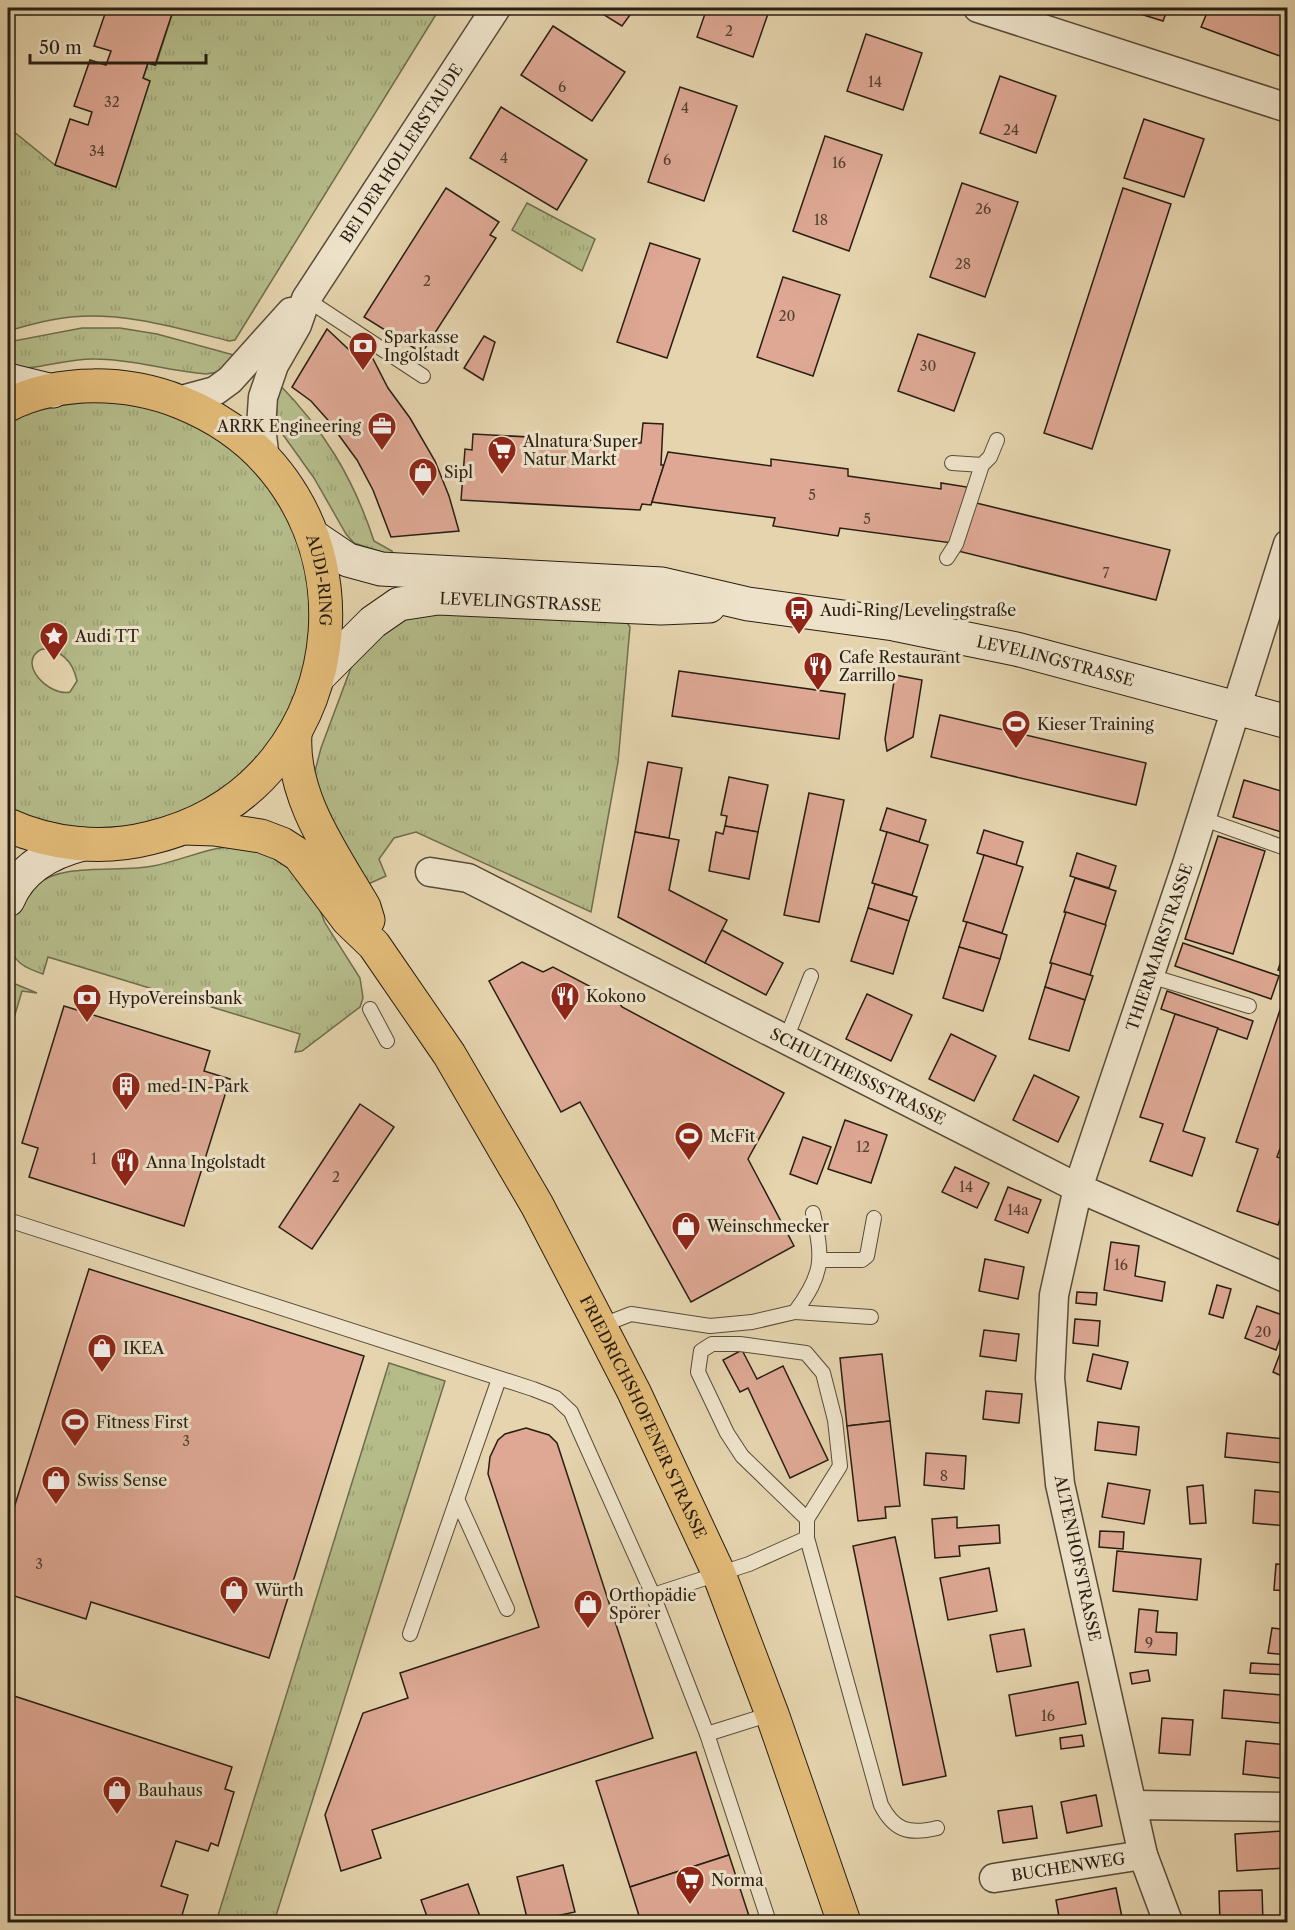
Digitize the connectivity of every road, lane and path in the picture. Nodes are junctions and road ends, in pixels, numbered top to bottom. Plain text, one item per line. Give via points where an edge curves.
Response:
1 (496, 8) edge
2 (978, 8) edge
3 (1287, 108) edge
4 (306, 299) junction
5 (423, 376) dead end
6 (8, 380) edge
7 (54, 391) junction
8 (178, 401) junction
9 (8, 405) edge
10 (997, 440) dead end
11 (265, 460) junction
12 (952, 463) dead end
13 (982, 465) junction
14 (314, 537) junction
15 (1287, 544) edge
16 (947, 558) dead end
17 (748, 604) junction
18 (319, 676) junction
19 (1234, 706) junction
20 (1287, 722) edge
21 (295, 734) junction
22 (1201, 818) junction
23 (8, 825) edge
24 (184, 828) junction
25 (83, 844) junction
26 (1287, 849) edge
27 (430, 872) dead end
28 (8, 900) edge
29 (374, 945) junction
30 (811, 976) dead end
31 (1150, 976) junction
32 (1249, 1006) dead end
33 (370, 1010) dead end
34 (786, 1039) junction
35 (387, 1041) dead end
36 (1078, 1188) junction
37 (813, 1214) dead end
38 (874, 1218) dead end
39 (8, 1220) edge
40 (821, 1260) junction
41 (1287, 1279) edge
42 (795, 1312) junction
43 (870, 1317) dead end
44 (600, 1326) junction
45 (499, 1379) junction
46 (457, 1499) junction
47 (807, 1519) junction
48 (807, 1538) junction
49 (719, 1574) junction
50 (653, 1595) junction
51 (507, 1609) dead end
52 (410, 1634) dead end
53 (772, 1714) junction
54 (708, 1734) junction
55 (1133, 1804) junction
56 (1287, 1807) edge
57 (937, 1828) dead end
58 (1143, 1855) junction
59 (994, 1878) dead end
60 (770, 1923) edge
61 (844, 1923) edge
62 (1168, 1923) edge

1 - 4 street, BEI DER HOLLERSTAUDE
2 - 3 street
4 - 5 lane
4 - 8 street, BEI DER HOLLERSTAUDE via 230,380 215,391
4 - 11 street, BEI DER HOLLERSTAUDE via 263,397
6 - 7 street
7 - 8 main road, AUDI-RING via 116,387
7 - 9 main road, AUDI-RING
8 - 11 main road, AUDI-RING via 216,420
10 - 13 lane via 990,458
11 - 14 main road, AUDI-RING via 292,493
12 - 13 lane
13 - 16 lane via 956,544
14 - 17 street, LEVELINGSTRASSE via 348,560 381,569 662,584
14 - 18 main road, AUDI-RING via 327,612
15 - 19 street, THIERMAIRSTRASSE
17 - 18 street, LEVELINGSTRASSE via 661,608 448,598 399,604 372,622
17 - 19 street, LEVELINGSTRASSE via 936,631
18 - 21 main road, AUDI-RING
19 - 20 street, LEVELINGSTRASSE
19 - 22 street, THIERMAIRSTRASSE
21 - 24 main road, AUDI-RING via 254,783 221,809
21 - 29 main road, FRIEDRICHSHOFENER STRASSE via 295,759 304,796 364,907
22 - 26 lane
22 - 31 street, THIERMAIRSTRASSE
23 - 25 main road, AUDI-RING via 38,836
24 - 25 main road, AUDI-RING via 133,842
24 - 29 main road, FRIEDRICHSHOFENER STRASSE via 236,831 282,844 310,867 348,920
25 - 28 street via 52,853 38,863 18,881
27 - 34 street, SCHULTHEISSSTRASSE via 468,878
29 - 44 main road, FRIEDRICHSHOFENER STRASSE via 449,1054 537,1206
30 - 34 lane
31 - 32 lane
31 - 36 street, THIERMAIRSTRASSE
33 - 35 lane
34 - 36 street, SCHULTHEISSSTRASSE
36 - 41 street, SCHULTHEISSSTRASSE
36 - 55 street, ALTENHOFSTRASSE via 1054,1294 1050,1378 1060,1484
37 - 40 lane
38 - 40 lane via 867,1256 862,1260
39 - 45 lane
40 - 42 lane via 815,1280
42 - 43 lane
42 - 44 lane via 710,1326 631,1314
44 - 49 main road, FRIEDRICHSHOFENER STRASSE
45 - 46 lane
45 - 50 lane via 556,1398 571,1412
46 - 51 lane
46 - 52 lane
47 - 47 lane via 742,1456 727,1432 698,1372 701,1351 712,1344 806,1353 823,1373 835,1420 840,1466
47 - 48 lane
48 - 49 lane
48 - 57 lane via 881,1805 897,1827 925,1831
49 - 50 lane
49 - 53 main road, FRIEDRICHSHOFENER STRASSE
50 - 54 lane
53 - 54 lane
53 - 61 main road, FRIEDRICHSHOFENER STRASSE
54 - 60 lane
55 - 56 street
55 - 58 street, ALTENHOFSTRASSE
58 - 59 street, BUCHENWEG
58 - 62 street, ALTENHOFSTRASSE

